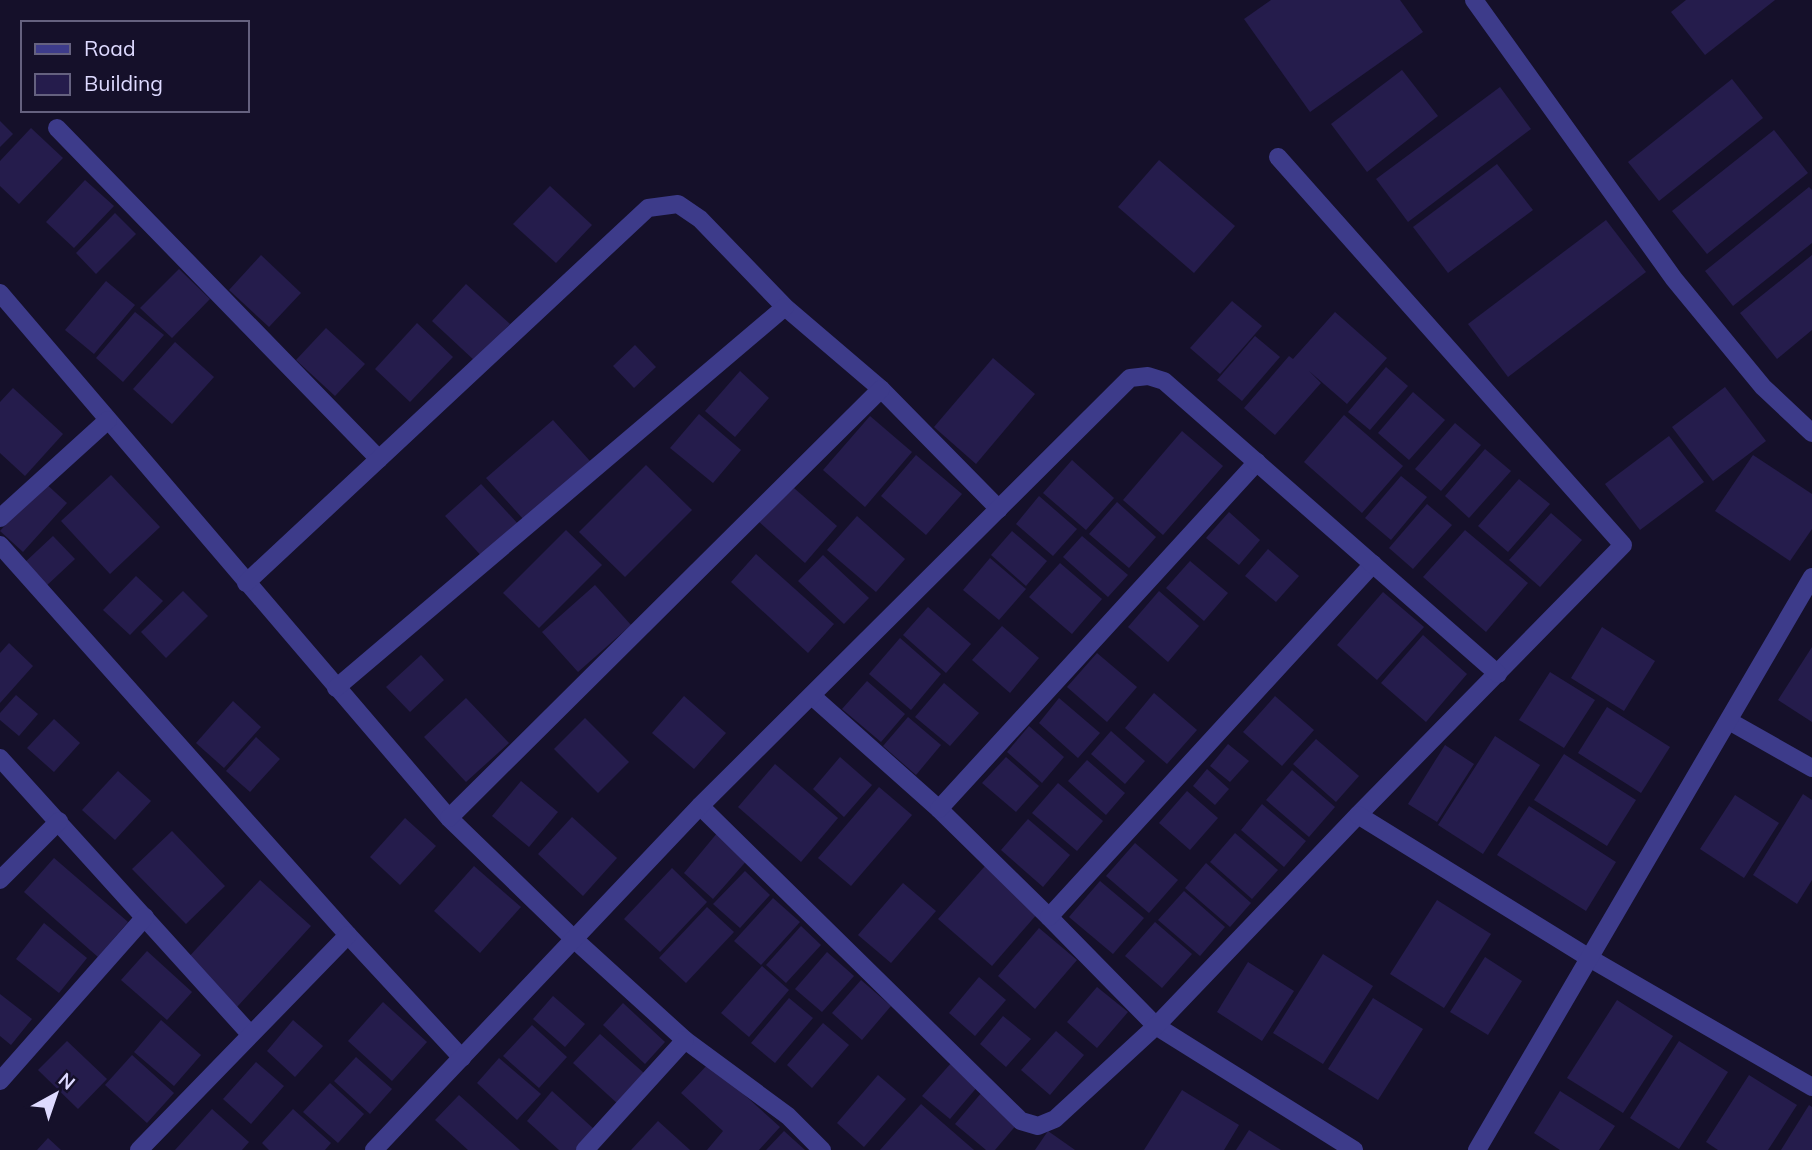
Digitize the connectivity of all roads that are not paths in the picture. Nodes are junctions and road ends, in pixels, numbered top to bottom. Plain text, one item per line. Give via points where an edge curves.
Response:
1 (1474, 0) edge
2 (57, 128) dead end
3 (1278, 157) dead end
4 (4, 304) edge
5 (785, 307) junction
6 (881, 389) junction
7 (108, 420) junction
8 (1812, 433) edge
9 (379, 459) junction
10 (1257, 462) junction
11 (999, 509) junction
12 (0, 519) edge
13 (0, 545) edge
14 (1373, 564) junction
15 (1812, 577) edge
16 (246, 583) junction
17 (1498, 674) junction
18 (336, 688) junction
19 (812, 696) junction
20 (1729, 721) junction
21 (0, 758) edge
22 (1812, 768) edge
23 (699, 806) junction
24 (939, 809) junction
25 (1358, 815) junction
26 (449, 818) junction
27 (59, 821) junction
28 (0, 880) edge
29 (145, 917) junction
30 (1049, 917) junction
31 (348, 935) junction
32 (575, 940) junction
33 (1591, 959) junction
34 (1156, 1026) junction
35 (250, 1034) junction
36 (685, 1040) junction
37 (462, 1058) junction
38 (0, 1081) edge
39 (1812, 1087) edge
40 (591, 1148) edge
41 (139, 1150) edge
42 (373, 1150) edge
43 (822, 1150) edge
44 (1354, 1150) edge
45 (1478, 1150) edge

1 - 8 street via 1674,279 1763,387
2 - 9 street
3 - 17 street via 1623,545
4 - 7 street
5 - 6 street
5 - 9 street via 700,219 678,204 648,208
5 - 18 street
6 - 11 street
6 - 26 street
7 - 12 street
7 - 16 street
9 - 16 street
10 - 11 street via 1164,381 1148,376 1130,378
10 - 14 street
10 - 24 street
11 - 19 street
13 - 31 street
14 - 17 street
14 - 30 street
15 - 20 street
16 - 18 street
17 - 25 street
18 - 26 street
19 - 23 street
19 - 24 street
20 - 22 street
20 - 33 street
21 - 27 street
23 - 32 street
23 - 34 street via 1021,1121 1038,1126 1055,1119
24 - 30 street
25 - 33 street
25 - 34 street
26 - 32 street
27 - 28 street
27 - 29 street
29 - 35 street
29 - 38 street
30 - 34 street
31 - 35 street
31 - 37 street
32 - 36 street
32 - 37 street
33 - 39 street
33 - 45 street
34 - 44 street
35 - 41 street
36 - 40 street
36 - 43 street via 788,1116
37 - 42 street

